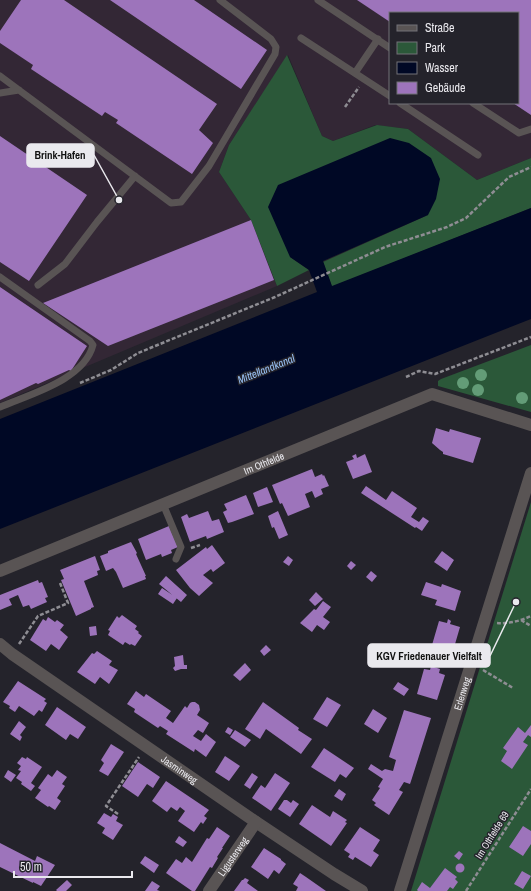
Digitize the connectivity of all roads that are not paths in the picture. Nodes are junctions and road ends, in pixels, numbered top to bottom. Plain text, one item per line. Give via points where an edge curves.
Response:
1 (220, 0) edge
2 (318, 0) edge
3 (301, 38) dead end
4 (378, 39) junction
5 (389, 47) edge
6 (355, 73) junction
7 (0, 76) edge
8 (19, 90) junction
9 (0, 93) edge
10 (389, 95) edge
11 (402, 104) edge
12 (475, 104) edge
13 (531, 129) edge
14 (478, 155) dead end
15 (135, 176) junction
16 (0, 277) edge
17 (38, 285) dead end
18 (0, 407) edge
19 (531, 425) edge
20 (531, 473) edge
21 (163, 504) junction
22 (176, 559) dead end
23 (0, 571) edge
24 (0, 644) edge
25 (256, 822) junction
26 (209, 891) edge
27 (362, 891) edge
28 (400, 891) edge

1 - 15 lane via 271,39 276,47 275,54 209,166 181,202 171,203
2 - 4 lane
3 - 6 lane
4 - 5 lane
4 - 6 lane
6 - 10 lane
7 - 8 lane
8 - 9 lane
8 - 15 lane
11 - 14 lane
12 - 13 lane via 519,133
15 - 17 lane via 65,264
16 - 18 lane via 93,345 91,353 80,368 67,377
19 - 21 street, Im Othfelde via 432,394
20 - 28 street, Erlenweg
21 - 22 lane via 181,547
21 - 23 street, Im Othfelde
24 - 25 street, Jasminweg
25 - 26 street, Ligusterweg
25 - 27 street, Jasminweg

